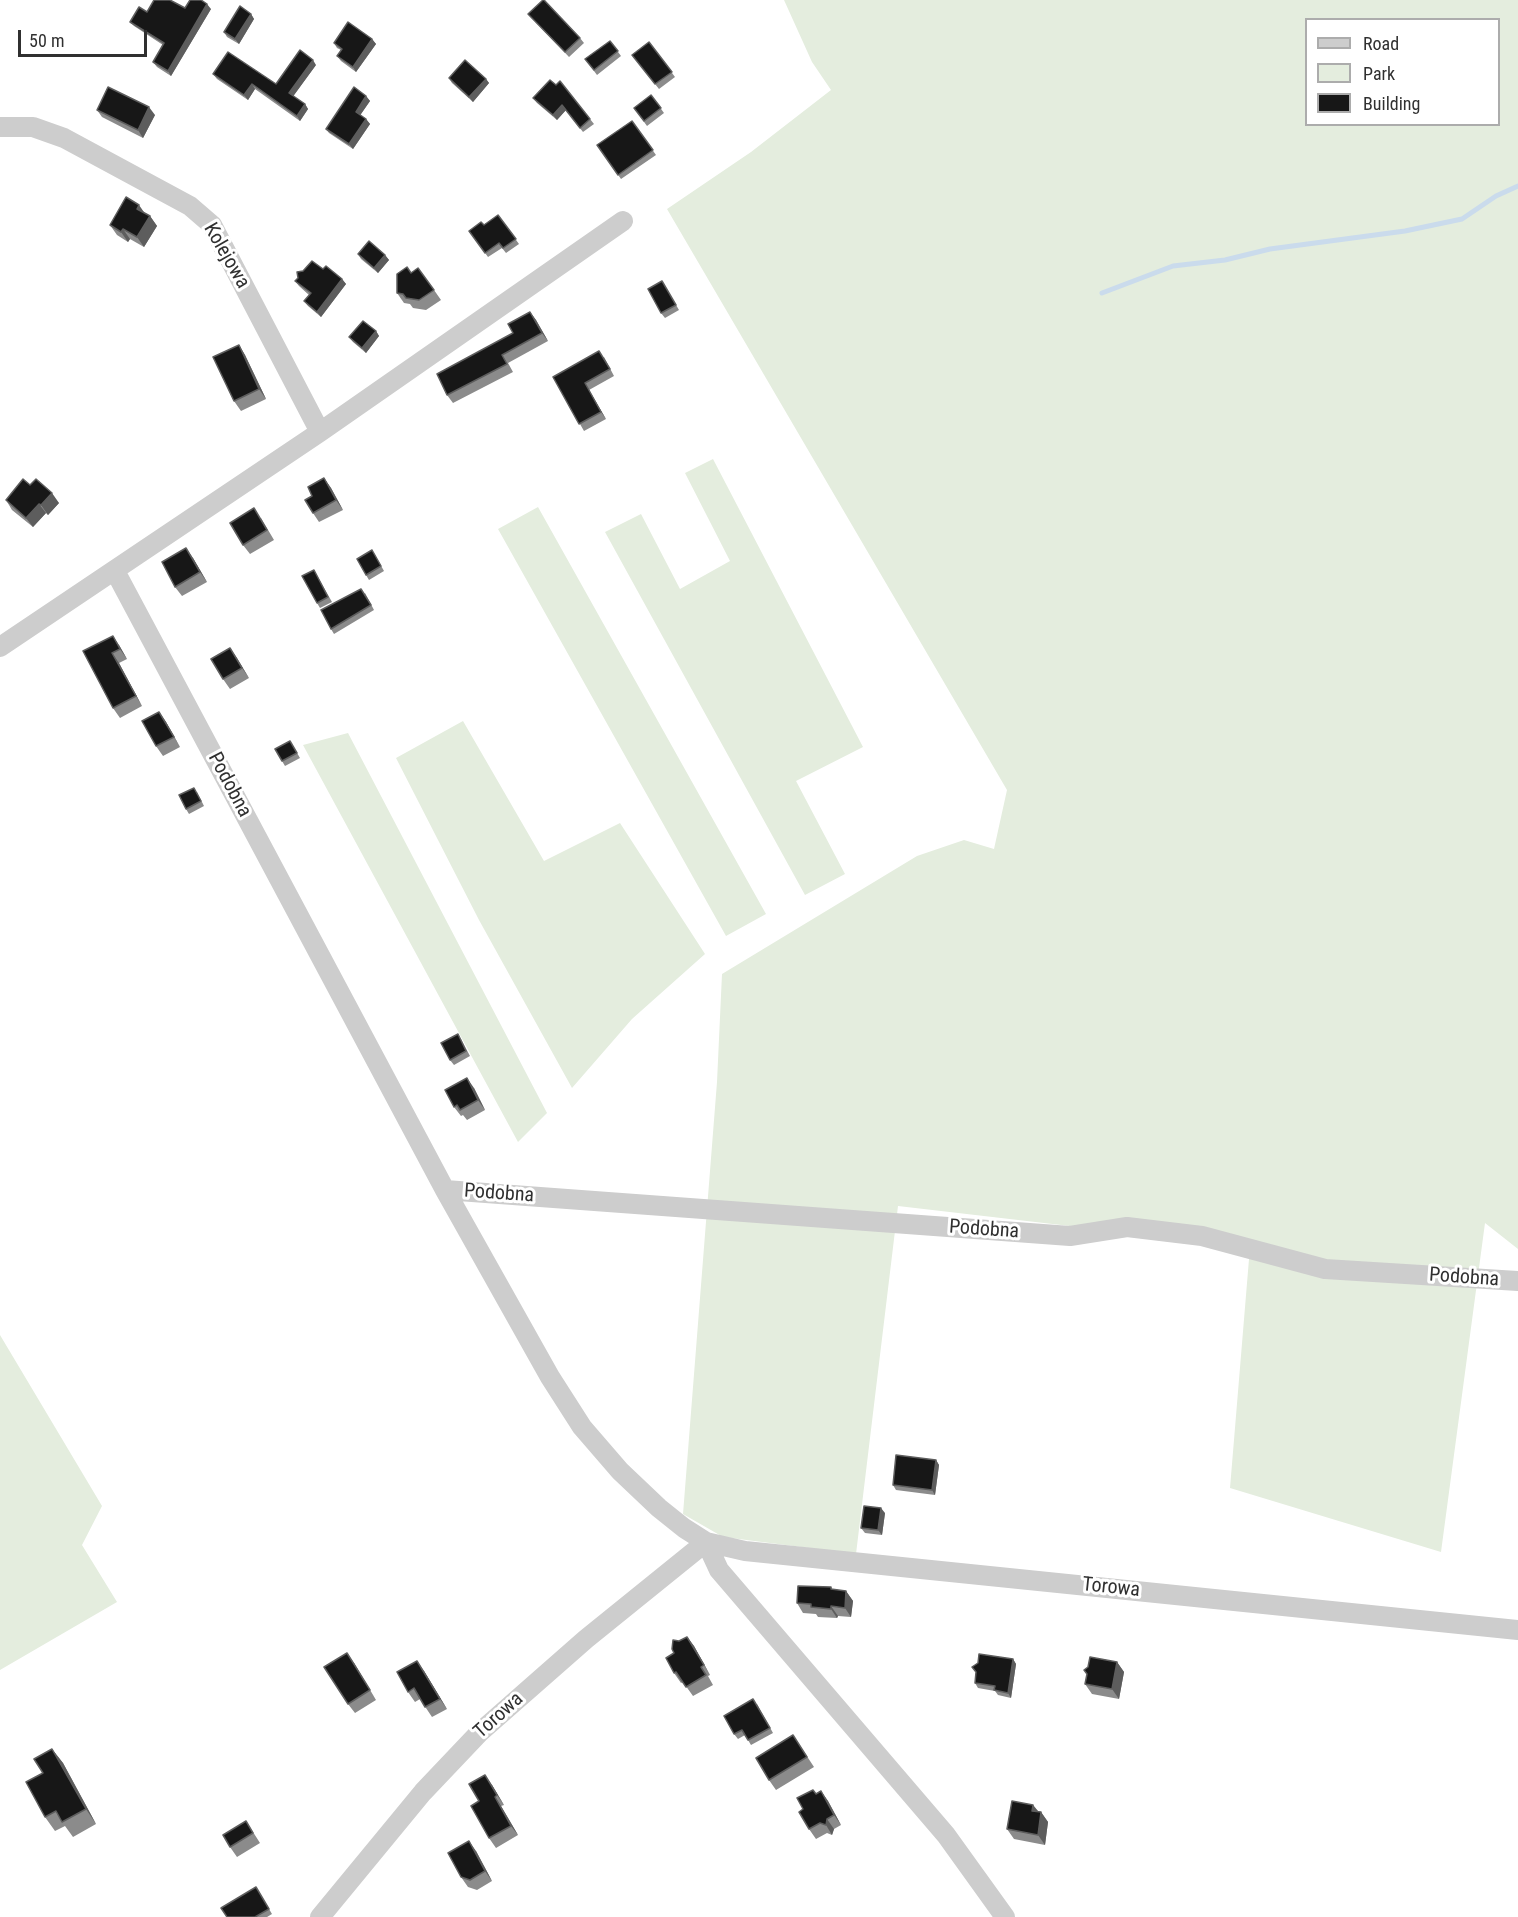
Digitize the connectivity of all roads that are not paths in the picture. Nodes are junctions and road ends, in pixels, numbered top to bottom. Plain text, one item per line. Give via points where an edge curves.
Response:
1 (0, 127) edge
2 (623, 221) dead end
3 (320, 432) junction
4 (114, 571) junction
5 (0, 647) edge
6 (445, 1190) junction
7 (1518, 1281) edge
8 (706, 1542) junction
9 (1518, 1629) edge
10 (320, 1917) edge
11 (1005, 1917) edge

1 - 3 street, Kolejowa via 33,127 64,138 190,206 212,225
2 - 3 street
3 - 4 street
4 - 5 street
4 - 6 street, Podobna
6 - 7 street, Podobna via 1070,1236 1127,1227 1202,1236 1325,1269
6 - 8 street, Podobna via 550,1377 582,1426 620,1471 659,1508
8 - 9 street, Torowa via 745,1551
8 - 10 street, Torowa via 478,1733 423,1792
8 - 11 street via 719,1570 946,1835

